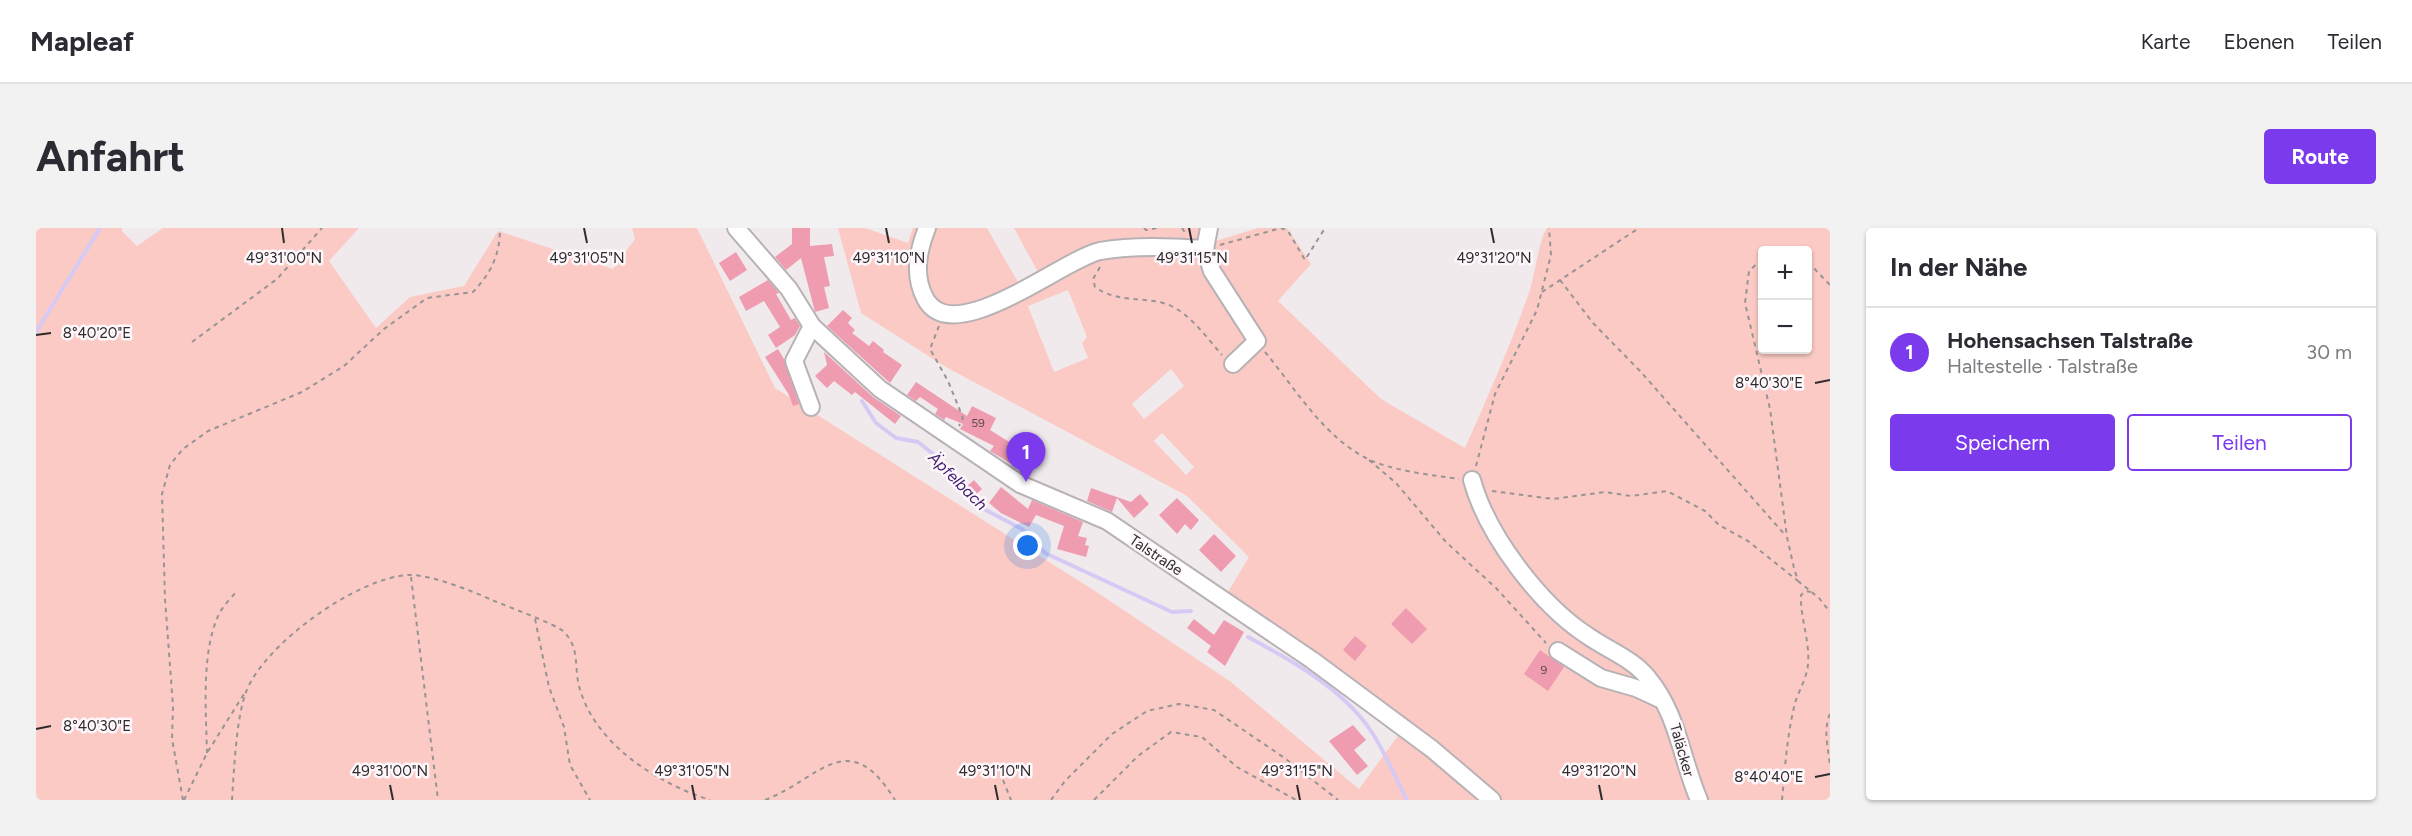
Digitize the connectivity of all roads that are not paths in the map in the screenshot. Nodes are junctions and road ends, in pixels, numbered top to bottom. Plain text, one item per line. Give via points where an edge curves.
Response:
1 (736, 228) edge
2 (927, 228) edge
3 (1209, 228) edge
4 (1205, 249) junction
5 (812, 326) junction
6 (1233, 364) road end
7 (811, 407) dead end
8 (1472, 480) road end
9 (1558, 651) road end
10 (1663, 700) junction
11 (1492, 800) edge
12 (1699, 800) edge

1 - 5 street, Talstraße via 789,289
2 - 4 street via 918,261 918,280 929,307 937,312 963,313 988,307 1100,251
3 - 4 street
4 - 6 street via 1212,271 1257,341
5 - 7 street via 794,361
5 - 11 street, Talstraße via 880,389 1020,484 1107,521 1312,660 1432,749
8 - 10 street, Taläcker via 1491,528 1528,577 1587,636 1623,656 1648,677
9 - 10 street via 1601,678
10 - 12 street, Taläcker via 1675,722

